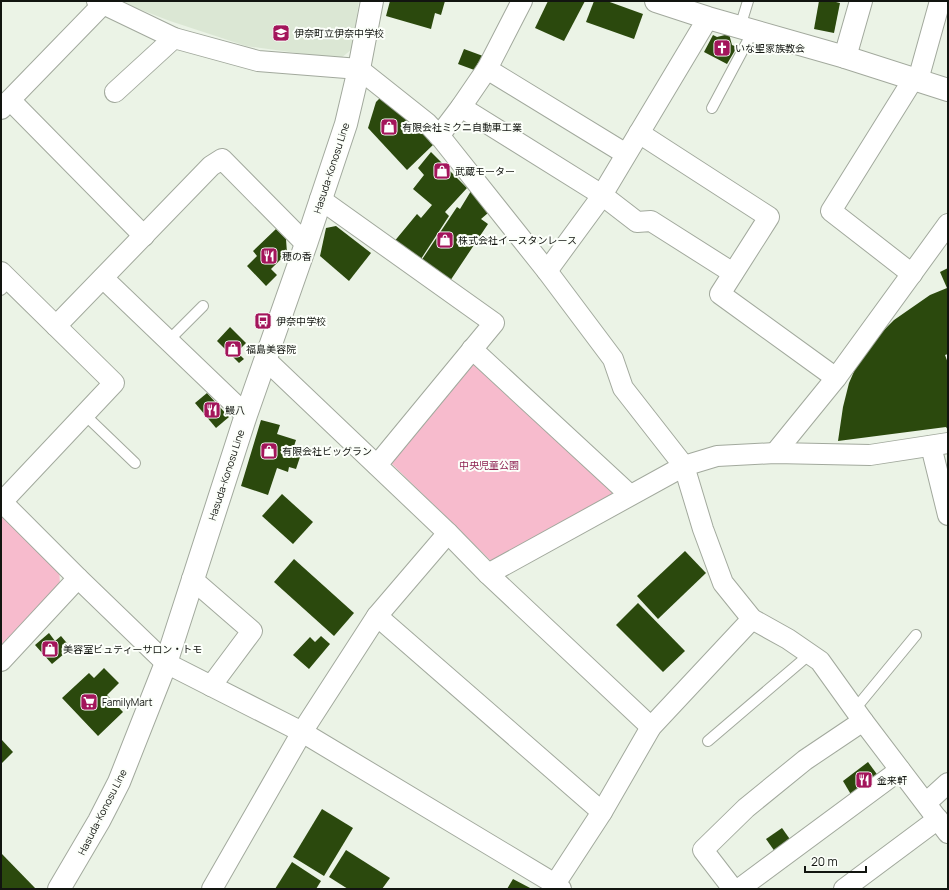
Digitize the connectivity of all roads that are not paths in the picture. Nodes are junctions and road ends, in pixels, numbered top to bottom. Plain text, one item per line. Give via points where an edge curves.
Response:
1 (372, 1) edge
2 (522, 1) edge
3 (656, 1) edge
4 (748, 1) edge
5 (861, 1) edge
6 (940, 1) edge
7 (100, 2) edge
8 (708, 18) junction
9 (747, 29) junction
10 (174, 38) junction
11 (845, 57) junction
12 (359, 68) junction
13 (488, 69) junction
14 (916, 79) junction
15 (948, 90) edge
16 (115, 92) dead end
17 (6, 104) edge
18 (461, 107) junction
19 (712, 108) dead end
20 (639, 133) junction
21 (439, 136) junction
22 (626, 154) junction
23 (602, 195) junction
24 (320, 199) junction
25 (948, 224) edge
26 (144, 236) junction
27 (306, 244) junction
28 (547, 271) junction
29 (733, 273) junction
30 (912, 274) junction
31 (103, 278) junction
32 (4, 281) edge
33 (203, 306) dead end
34 (56, 326) junction
35 (168, 341) junction
36 (472, 349) junction
37 (266, 360) junction
38 (836, 378) junction
39 (84, 414) junction
40 (246, 415) junction
41 (939, 445) edge
42 (775, 453) junction
43 (135, 463) dead end
44 (377, 465) junction
45 (684, 466) junction
46 (630, 495) junction
47 (1, 501) edge
48 (948, 515) edge
49 (448, 533) junction
50 (488, 574) junction
51 (78, 578) junction
52 (192, 579) junction
53 (377, 616) junction
54 (752, 619) junction
55 (916, 635) dead end
56 (810, 654) junction
57 (1, 661) edge
58 (166, 663) junction
59 (211, 686) junction
60 (859, 715) junction
61 (651, 728) junction
62 (302, 732) junction
63 (708, 741) dead end
64 (900, 770) junction
65 (948, 783) edge
66 (602, 812) junction
67 (937, 818) edge
68 (558, 887) edge
69 (59, 889) edge
70 (212, 889) edge
71 (734, 889) edge
72 (739, 889) edge
73 (844, 889) edge

1 - 12 main road, Hasuda-Konosu Line
2 - 13 street
3 - 8 main road
4 - 9 lane
5 - 11 main road
6 - 14 street
7 - 10 street
7 - 17 street
8 - 9 main road
8 - 20 street
9 - 11 main road
9 - 19 lane
10 - 12 street via 258,61
10 - 16 street
11 - 14 main road
12 - 21 street via 427,123
12 - 24 main road, Hasuda-Konosu Line via 346,124
13 - 18 street
13 - 22 street
14 - 15 main road
14 - 30 street via 831,211
17 - 26 street
18 - 21 street
18 - 23 street
20 - 22 street
20 - 29 street via 769,217
21 - 28 street
22 - 23 street
23 - 28 street
23 - 29 street via 637,222 651,221
24 - 27 main road, Hasuda-Konosu Line
24 - 36 street via 494,323
25 - 30 street
26 - 27 street via 211,166 222,159
26 - 31 street
27 - 37 main road, Hasuda-Konosu Line
28 - 45 street via 614,359 623,388
29 - 38 street via 720,294
30 - 38 street
31 - 34 street
31 - 35 street
32 - 34 street
33 - 35 lane
34 - 39 street via 114,383
35 - 40 street
36 - 44 street
36 - 46 street
37 - 40 main road, Hasuda-Konosu Line
37 - 44 street
38 - 42 street
39 - 43 lane
39 - 47 street
40 - 52 main road, Hasuda-Konosu Line
41 - 42 street via 870,455
41 - 48 street
42 - 45 street via 717,456
44 - 49 street
45 - 46 street
45 - 54 street via 723,583
46 - 50 street
47 - 51 street
49 - 50 street
49 - 53 street
50 - 61 street
51 - 57 street
51 - 58 street
52 - 58 main road, Hasuda-Konosu Line
52 - 59 street via 252,631
53 - 62 street
53 - 66 street
54 - 56 street
54 - 61 street
55 - 60 lane
56 - 60 street via 820,661
56 - 63 lane
58 - 59 street
58 - 69 main road, Hasuda-Konosu Line via 119,782
59 - 62 street
60 - 64 street
60 - 71 street via 746,808 703,850
61 - 66 street
62 - 68 street
62 - 70 street
64 - 67 street
64 - 72 street
65 - 67 street
66 - 68 street
67 - 73 street

